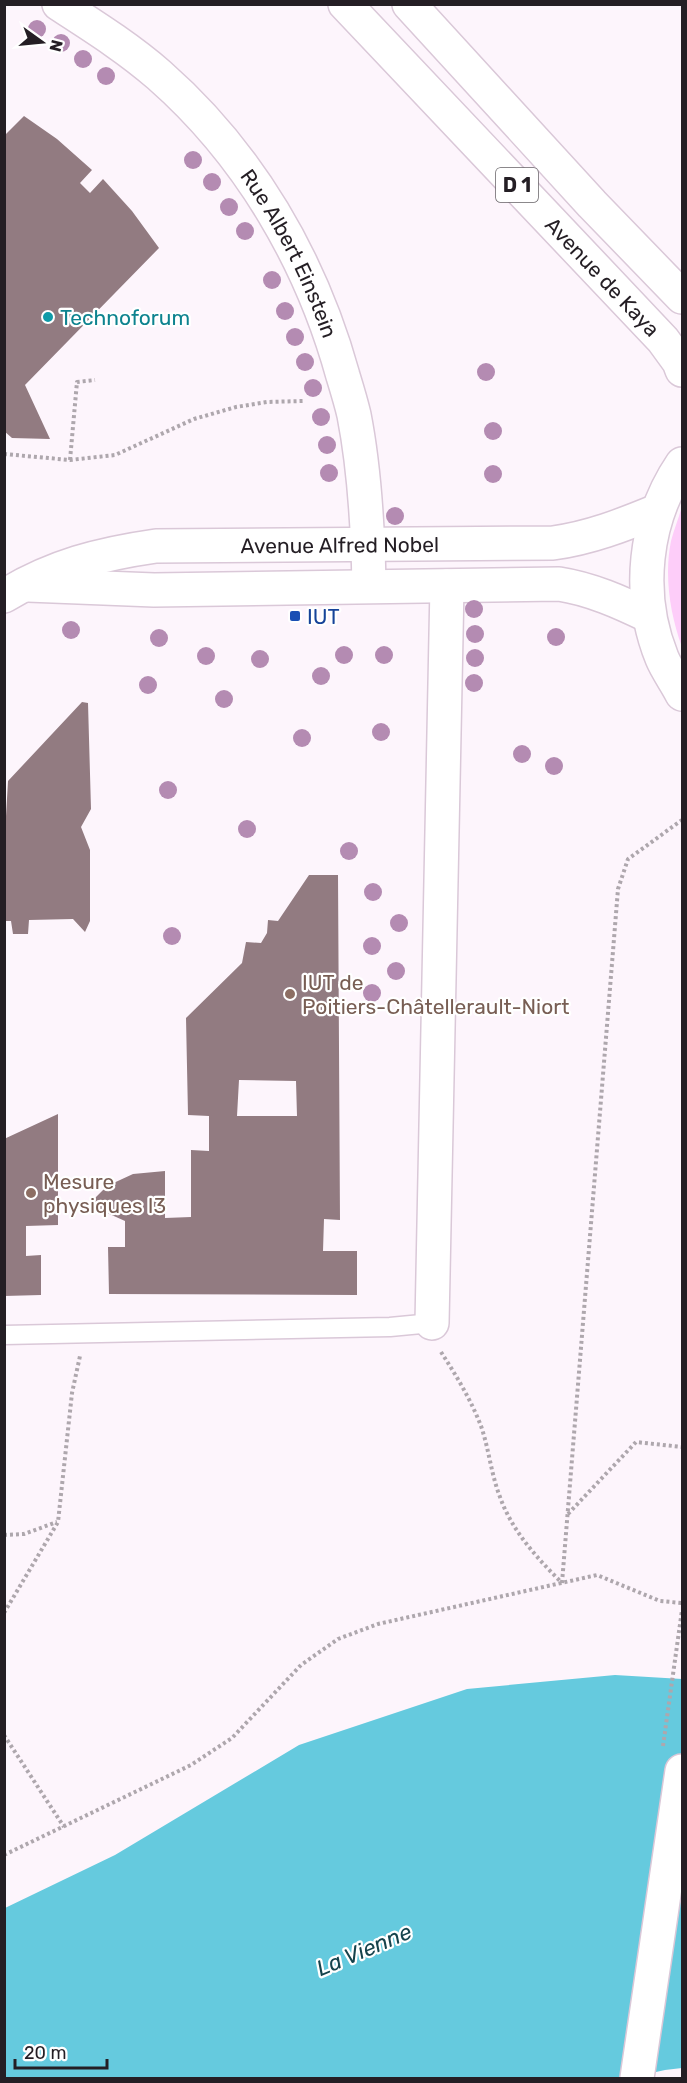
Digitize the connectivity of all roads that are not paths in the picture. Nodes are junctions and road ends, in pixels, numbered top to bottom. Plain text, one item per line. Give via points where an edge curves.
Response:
1 (59, 4) edge
2 (345, 4) edge
3 (409, 4) edge
4 (682, 297) edge
5 (682, 370) edge
6 (682, 464) edge
7 (657, 511) junction
8 (368, 546) junction
9 (11, 584) edge
10 (369, 586) junction
11 (447, 586) junction
12 (649, 616) junction
13 (682, 694) edge
14 (432, 1323) joint
15 (4, 1335) edge
16 (682, 1771) edge
17 (637, 2079) edge

1 - 8 street, Rue Albert Einstein via 158,74 213,128 262,192 300,260 332,334 354,414
2 - 5 street, Avenue de Kaya / D 1 via 663,340
3 - 4 street, Avenue de Kaya / D 1
6 - 7 street
7 - 8 street, Avenue Alfred Nobel via 598,534 553,543
7 - 12 street via 646,563
8 - 9 street, Avenue Alfred Nobel via 156,546 110,553
8 - 10 street, Rue Albert Einstein
9 - 10 street, Avenue Alfred Nobel via 154,590
10 - 11 street, Avenue Alfred Nobel
11 - 12 street, Avenue Alfred Nobel via 580,587
11 - 14 street
12 - 13 street via 662,659
14 - 15 lane
16 - 17 street

